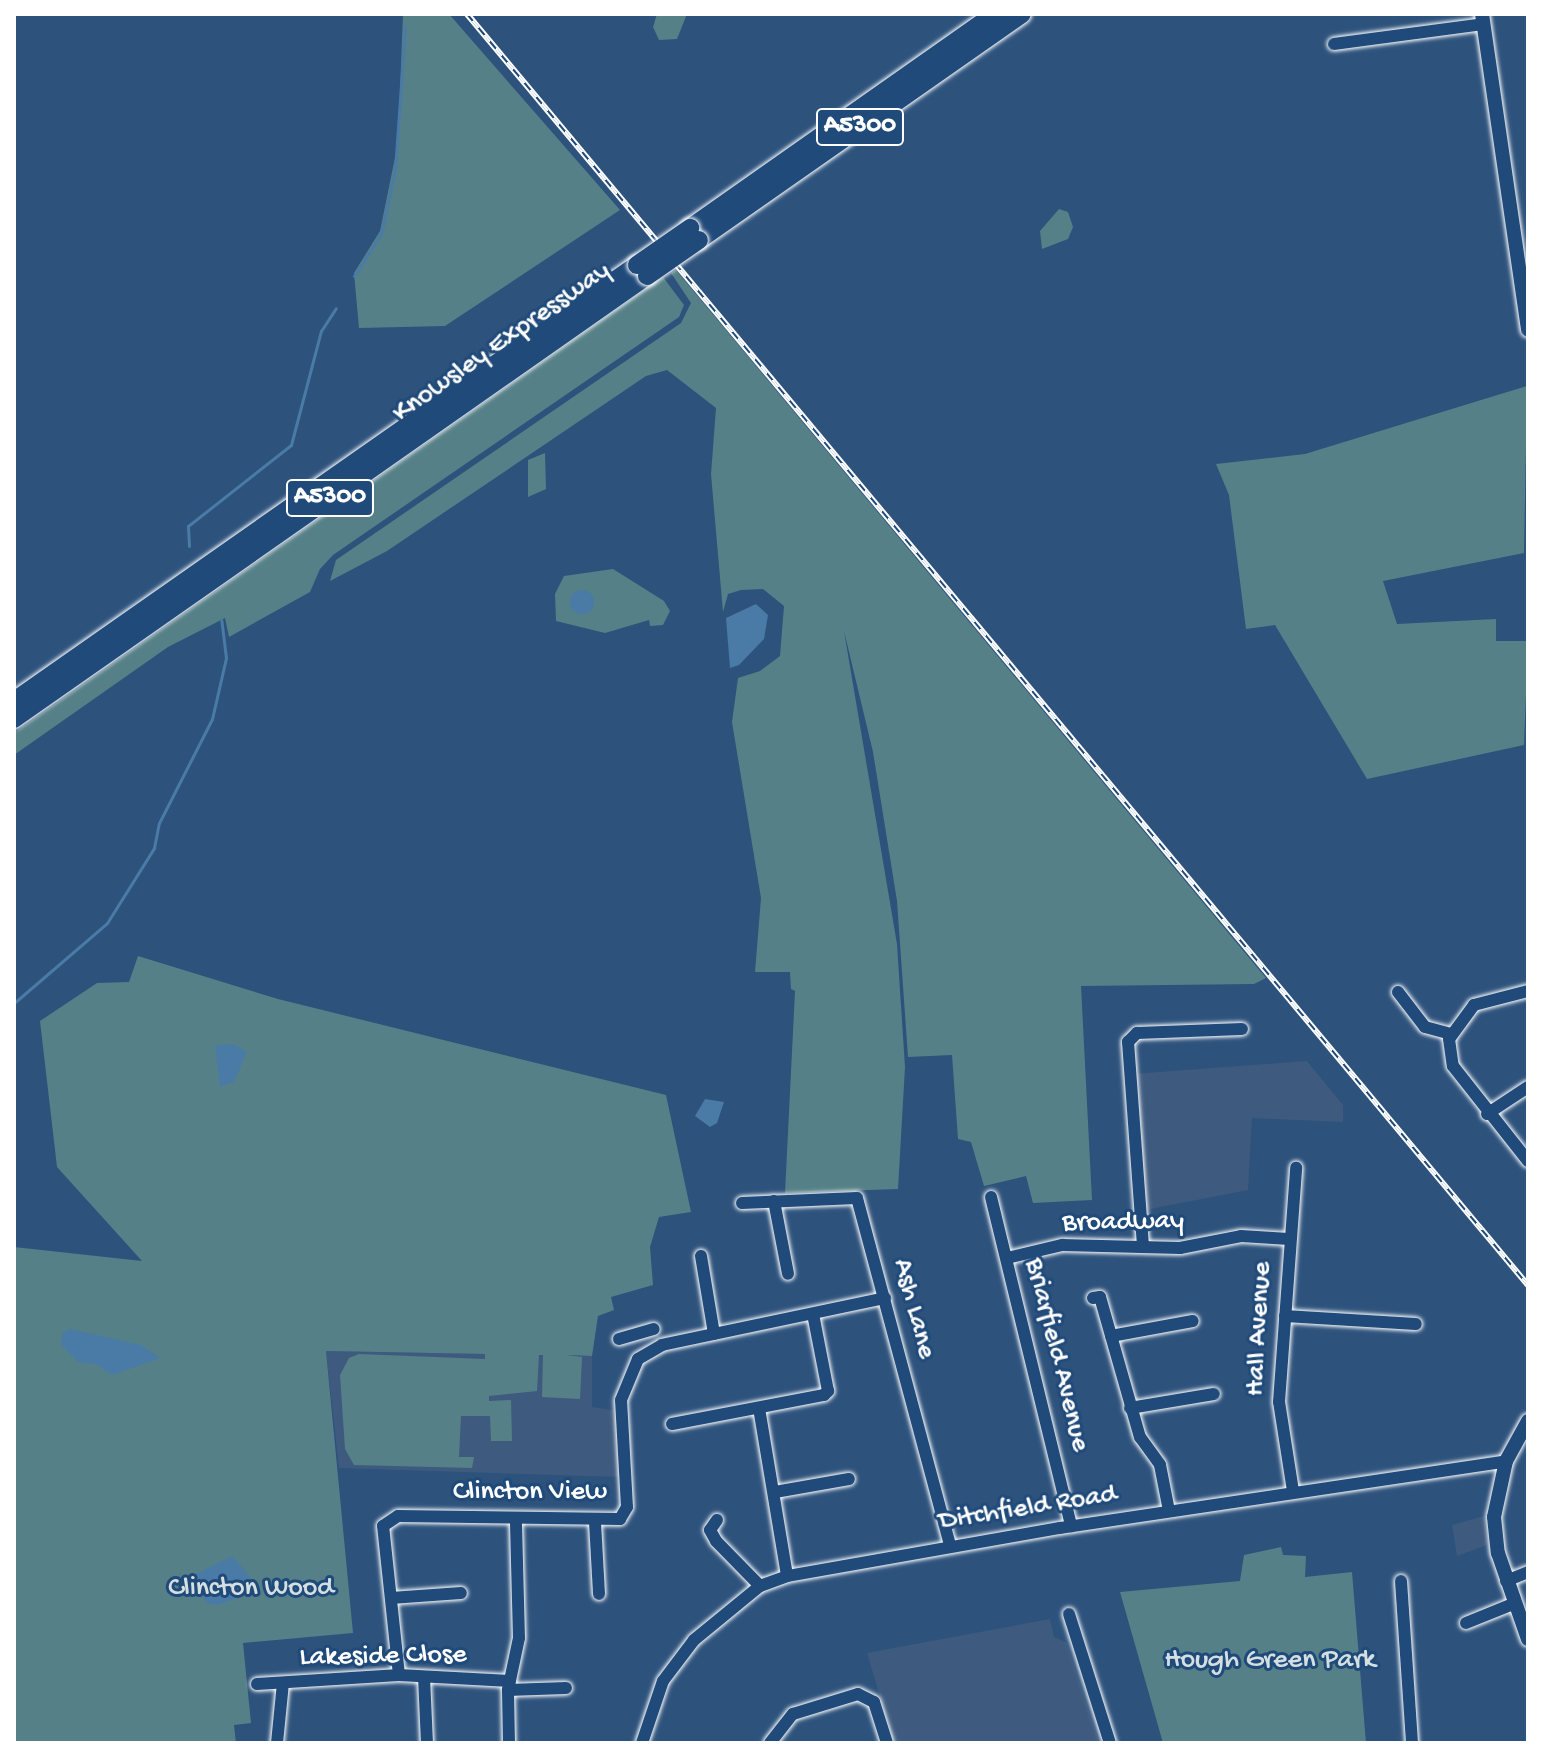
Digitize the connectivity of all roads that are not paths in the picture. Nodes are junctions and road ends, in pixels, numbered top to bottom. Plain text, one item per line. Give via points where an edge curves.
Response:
1 (995, 14) edge
2 (1022, 14) edge
3 (1483, 19) edge
4 (1334, 44) dead end
5 (694, 234) junction
6 (642, 270) junction
7 (1528, 330) edge
8 (14, 701) edge
9 (14, 719) edge
10 (1528, 991) edge
11 (1398, 992) dead end
12 (1242, 1029) dead end
13 (1451, 1034) junction
14 (1528, 1087) edge
15 (1487, 1114) junction
16 (1528, 1161) edge
17 (1296, 1168) dead end
18 (991, 1197) dead end
19 (774, 1201) junction
20 (742, 1203) dead end
21 (1289, 1239) junction
22 (1143, 1246) junction
23 (701, 1256) dead end
24 (1007, 1258) junction
25 (788, 1274) dead end
26 (885, 1298) junction
27 (1093, 1298) dead end
28 (813, 1314) junction
29 (1285, 1316) junction
30 (1188, 1318) dead end
31 (1416, 1324) dead end
32 (714, 1334) junction
33 (1111, 1336) junction
34 (619, 1339) dead end
35 (650, 1350) junction
36 (1209, 1399) dead end
37 (759, 1408) junction
38 (1130, 1408) junction
39 (1528, 1421) edge
40 (672, 1424) dead end
41 (1506, 1461) junction
42 (849, 1479) dead end
43 (1293, 1491) junction
44 (775, 1492) junction
45 (1169, 1511) junction
46 (516, 1520) junction
47 (717, 1520) dead end
48 (595, 1522) junction
49 (1071, 1526) junction
50 (950, 1545) junction
51 (1528, 1572) edge
52 (787, 1576) junction
53 (1401, 1581) dead end
54 (1506, 1581) junction
55 (760, 1586) junction
56 (461, 1593) dead end
57 (599, 1594) dead end
58 (391, 1598) junction
59 (1513, 1604) junction
60 (1069, 1614) dead end
61 (1466, 1623) dead end
62 (1528, 1639) edge
63 (399, 1675) junction
64 (424, 1677) junction
65 (283, 1683) junction
66 (257, 1684) dead end
67 (509, 1686) junction
68 (566, 1688) dead end
69 (277, 1743) edge
70 (427, 1743) edge
71 (509, 1743) edge
72 (642, 1743) edge
73 (770, 1743) edge
74 (887, 1743) edge
75 (1110, 1743) edge
76 (1412, 1743) edge

1 - 5 highway, Knowsley Expressway / A5300
2 - 5 highway, Knowsley Expressway / A5300
3 - 4 street
3 - 7 main road
5 - 6 highway, Knowsley Expressway / A5300, bridge
6 - 8 highway, Knowsley Expressway / A5300
6 - 9 highway, Knowsley Expressway / A5300
10 - 13 street via 1474,1005
11 - 13 street via 1425,1027
12 - 22 street via 1137,1033 1128,1042
13 - 15 street via 1453,1066
14 - 15 street
15 - 16 street
17 - 21 street, Hall Avenue
18 - 24 street, Briarfield Avenue
19 - 20 street, Ash Lane
19 - 25 street
19 - 26 street, Ash Lane via 857,1198
21 - 22 street, Broadway via 1241,1236 1180,1248
21 - 29 street, Hall Avenue
22 - 24 street, Broadway via 1062,1245
23 - 32 street
24 - 49 street, Briarfield Avenue
26 - 28 street
26 - 50 street, Ash Lane
27 - 33 street via 1100,1297
28 - 32 street
28 - 37 street via 828,1391
29 - 31 street
29 - 43 street, Hall Avenue via 1279,1402
30 - 33 street
32 - 35 street
33 - 38 street
34 - 35 street via 648,1331
35 - 48 street, Clincton View via 638,1359 621,1400 627,1507 620,1519
36 - 38 street
37 - 40 street
37 - 44 street
38 - 45 street via 1140,1437 1160,1465
39 - 41 main road
41 - 43 street, Ditchfield Road
41 - 54 main road via 1494,1517
42 - 44 street
43 - 45 street, Ditchfield Road
44 - 52 street
45 - 49 street, Ditchfield Road
46 - 48 street, Clincton View
46 - 58 street, Clincton View via 398,1516 383,1526
46 - 67 street via 519,1638
47 - 55 street via 710,1530 716,1541
48 - 57 street
49 - 50 street, Ditchfield Road
50 - 52 street, Ditchfield Road
51 - 54 street
52 - 55 street, Ditchfield Road
53 - 76 street
54 - 59 main road
55 - 72 street, Ditchfield Road via 694,1640 663,1681
56 - 58 street
58 - 63 street, Clincton View
59 - 61 street
59 - 62 main road
60 - 75 street
63 - 64 street, Lakeside Close
63 - 65 street, Lakeside Close
64 - 67 street, Lakeside Close
64 - 70 street
65 - 66 street, Lakeside Close
65 - 69 street
67 - 68 street, Lakeside Close
67 - 71 street
73 - 74 street via 793,1714 858,1694 874,1702

